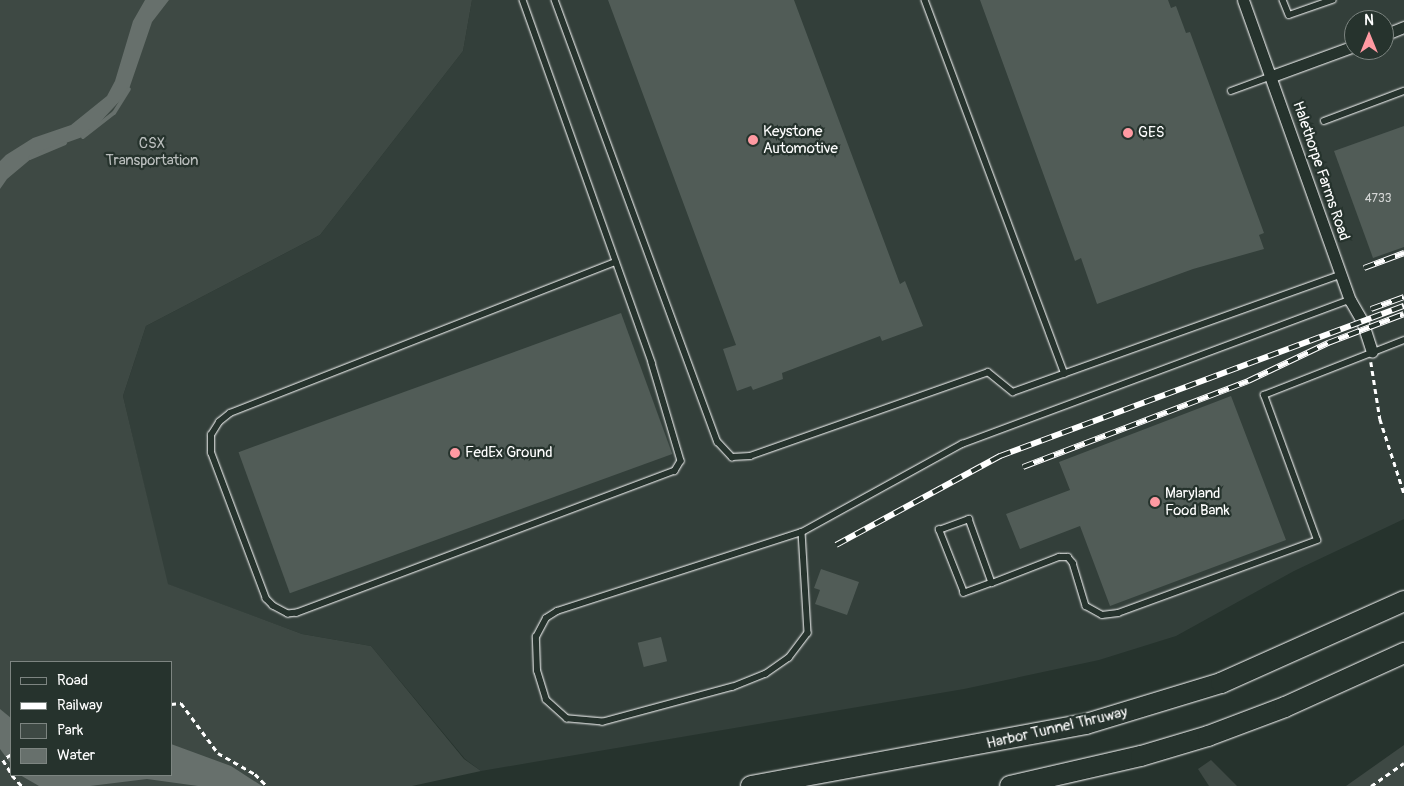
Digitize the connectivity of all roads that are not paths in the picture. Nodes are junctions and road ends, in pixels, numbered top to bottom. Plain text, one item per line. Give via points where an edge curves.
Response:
1 (523, 0) edge
2 (556, 0) edge
3 (925, 0) edge
4 (1243, 0) edge
5 (1283, 0) edge
6 (1332, 0) edge
7 (1344, 50) edge
8 (1272, 76) junction
9 (1231, 91) dead end
10 (1404, 91) edge
11 (1324, 121) dead end
12 (616, 262) junction
13 (1342, 274) junction
14 (1350, 300) junction
15 (1403, 343) edge
16 (1372, 351) junction
17 (1065, 374) junction
18 (802, 532) junction
19 (992, 583) junction
20 (1403, 601) edge
21 (1404, 653) edge
22 (751, 786) edge
23 (1010, 786) edge

1 - 12 lane
2 - 17 lane via 718,442 732,457 750,456 988,372 1013,392
3 - 17 lane
4 - 8 street, Halethorpe Farms Road
5 - 6 lane via 1289,15
7 - 8 street
8 - 9 lane
8 - 13 street, Halethorpe Farms Road
10 - 11 lane
12 - 12 lane via 680,453 681,461 675,471 297,613 288,614 272,606 266,599 211,453 211,435 218,422 230,413
13 - 14 street, Halethorpe Farms Road
13 - 17 lane
14 - 16 street, Halethorpe Farms Road via 1362,321
14 - 18 lane via 962,444
15 - 16 lane
16 - 19 lane via 1264,395 1317,540 1118,613 1102,615 1086,606 1073,562 1068,557 1059,557
18 - 18 lane via 557,611 546,618 536,637 535,650 540,687 546,700 568,719 603,722 766,674 789,658 808,633
19 - 19 lane via 964,594 939,530 969,519
20 - 22 highway, Harbor Tunnel Thruway via 1220,683 1086,724
21 - 23 highway via 1285,707 1208,736 1141,756

